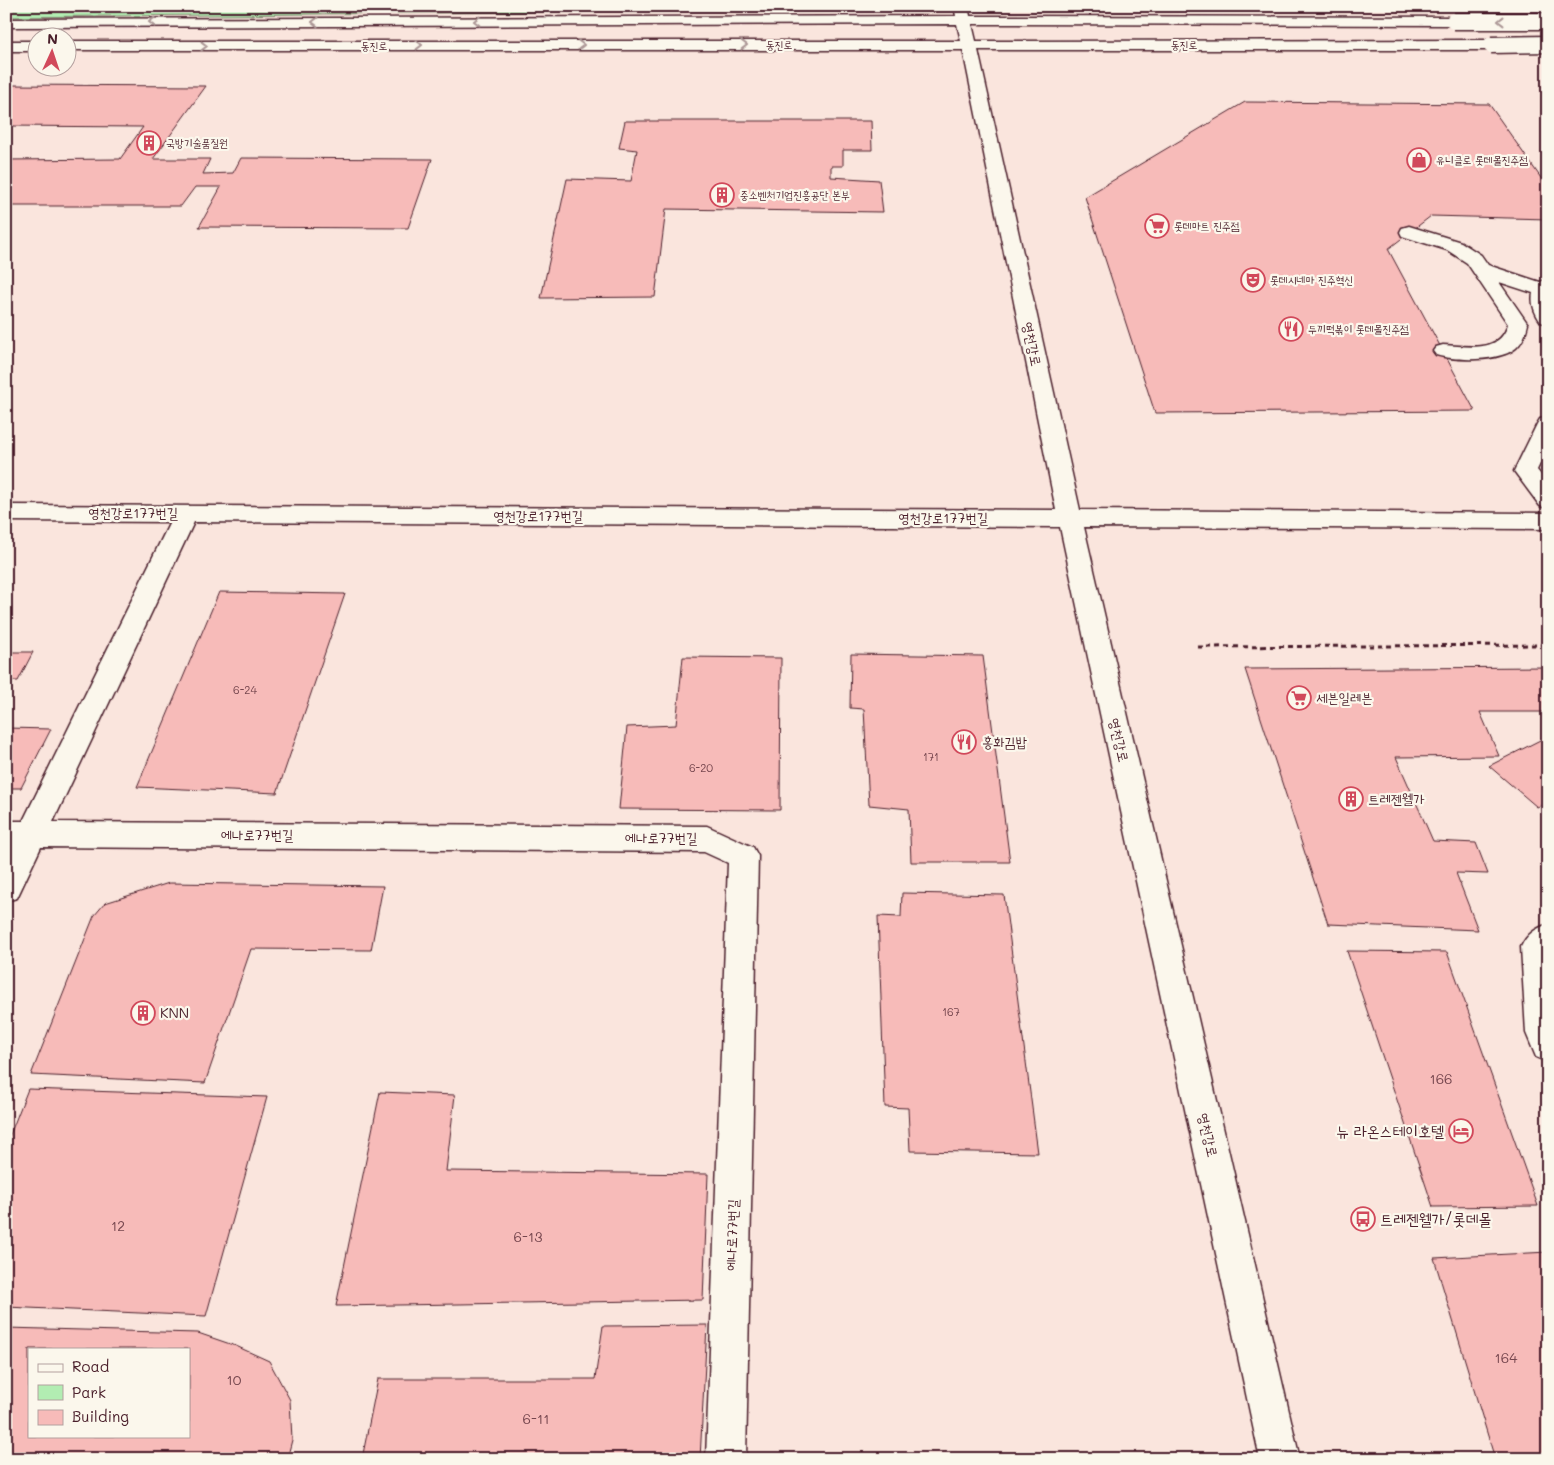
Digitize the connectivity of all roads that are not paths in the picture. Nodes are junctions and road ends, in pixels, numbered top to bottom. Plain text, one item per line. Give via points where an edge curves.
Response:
1 (1548, 22) edge
2 (6, 23) edge
3 (964, 24) edge
4 (1548, 44) edge
5 (6, 46) edge
6 (28, 46) edge
7 (78, 46) edge
8 (1409, 232) dead end
9 (1481, 269) junction
10 (1545, 287) edge
11 (1548, 318) edge
12 (1443, 351) dead end
13 (1548, 424) edge
14 (1548, 500) edge
15 (6, 513) edge
16 (186, 514) junction
17 (1070, 519) junction
18 (1548, 520) edge
19 (20, 834) edge
20 (6, 888) edge
21 (1548, 938) edge
22 (1548, 1046) edge
23 (726, 1459) edge
24 (1280, 1459) edge

1 -> 3 street, 동진로, bridge
3 -> 2 street, 동진로
3 - 4 street, 동진로, bridge via 1491,45
7 -> 3 street, 동진로
3 - 17 street, 영천강로
5 - 6 street
8 - 9 street via 1454,246 1474,259
9 - 10 street
9 - 12 street via 1518,324 1517,335 1508,344 1489,353
10 - 11 street via 1541,303
13 - 14 street via 1524,471
15 - 16 street, 영천강로177번길
16 - 17 street, 영천강로177번길
16 - 19 street
17 - 18 street, 영천강로177번길
17 - 24 street, 영천강로
19 - 20 street
19 - 23 street, 에나로77번길 via 707,838 744,856
21 - 22 street via 1537,946 1542,1033

